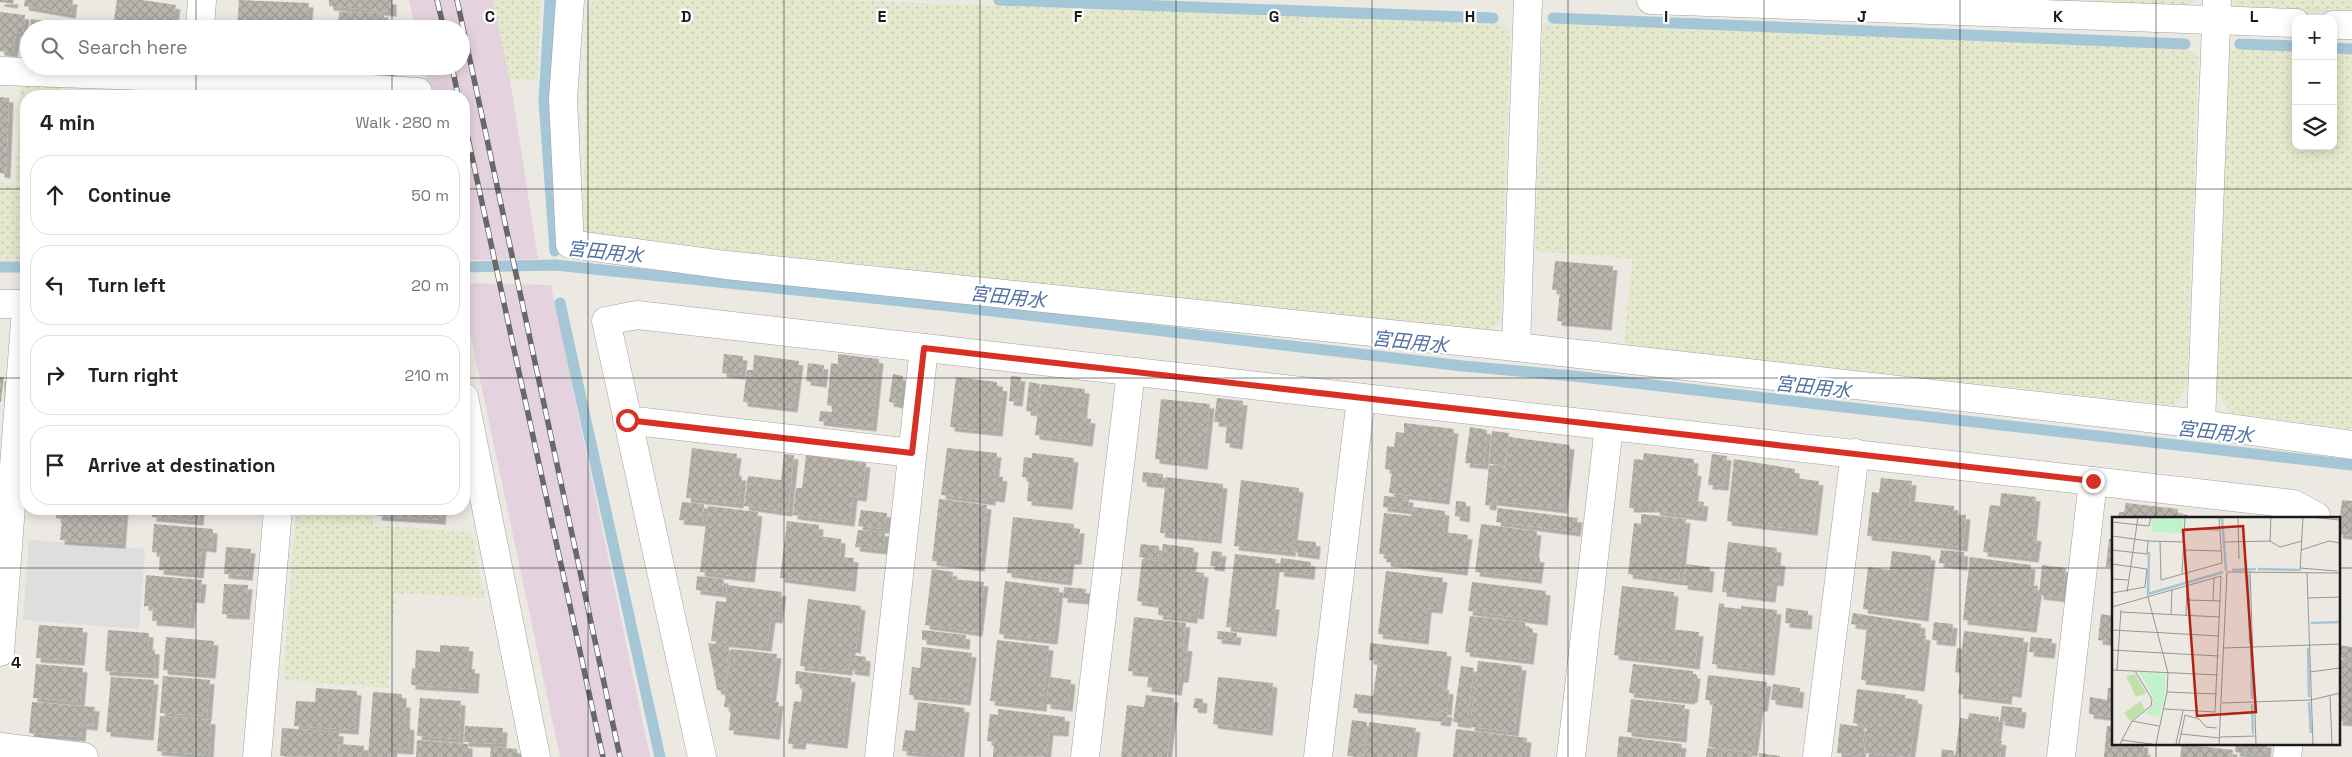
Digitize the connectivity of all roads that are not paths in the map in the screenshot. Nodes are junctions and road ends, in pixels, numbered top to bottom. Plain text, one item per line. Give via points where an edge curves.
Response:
1 (202, 0) edge
2 (570, 0) edge
3 (1528, 0) edge
4 (1651, 0) edge
5 (2216, 10) edge
6 (201, 20) edge
7 (2292, 22) edge
8 (2337, 25) edge
9 (2352, 25) edge
10 (0, 71) edge
11 (20, 72) edge
12 (88, 75) edge
13 (198, 80) edge
14 (381, 90) edge
15 (0, 304) edge
16 (20, 306) edge
17 (1516, 347) junction
18 (924, 348) junction
19 (1131, 372) junction
20 (20, 386) edge
21 (1361, 398) junction
22 (627, 420) junction
23 (2201, 424) junction
24 (1609, 426) junction
25 (470, 427) edge
26 (2352, 445) edge
27 (912, 453) junction
28 (1854, 453) junction
29 (2093, 481) junction
30 (277, 515) edge
31 (2316, 517) edge
32 (0, 652) edge
33 (2289, 744) edge
34 (0, 747) edge
35 (84, 757) edge
36 (257, 757) edge
37 (536, 757) edge
38 (702, 757) edge
39 (879, 757) edge
40 (1086, 757) edge
41 (1318, 757) edge
42 (1571, 757) edge
43 (1817, 757) edge
44 (2061, 757) edge
45 (2287, 757) edge

1 - 6 street
2 - 17 street via 563,99 570,244 726,265
3 - 17 street
4 - 5 street
5 - 7 street
5 - 23 street
8 - 9 street
10 - 11 street
12 - 13 street
13 - 14 street
15 - 16 street
17 - 23 street
18 - 19 street
18 - 22 street via 637,315 606,321
18 - 27 street
19 - 21 street
19 - 40 street
20 - 32 street
21 - 24 street
21 - 41 street
22 - 27 street
22 - 38 street
23 - 26 street
24 - 28 street
24 - 42 street
25 - 37 street
27 - 39 street
28 - 29 street
28 - 43 street
29 - 31 street via 2293,504
29 - 44 street
30 - 36 street
33 - 45 street
34 - 35 street

